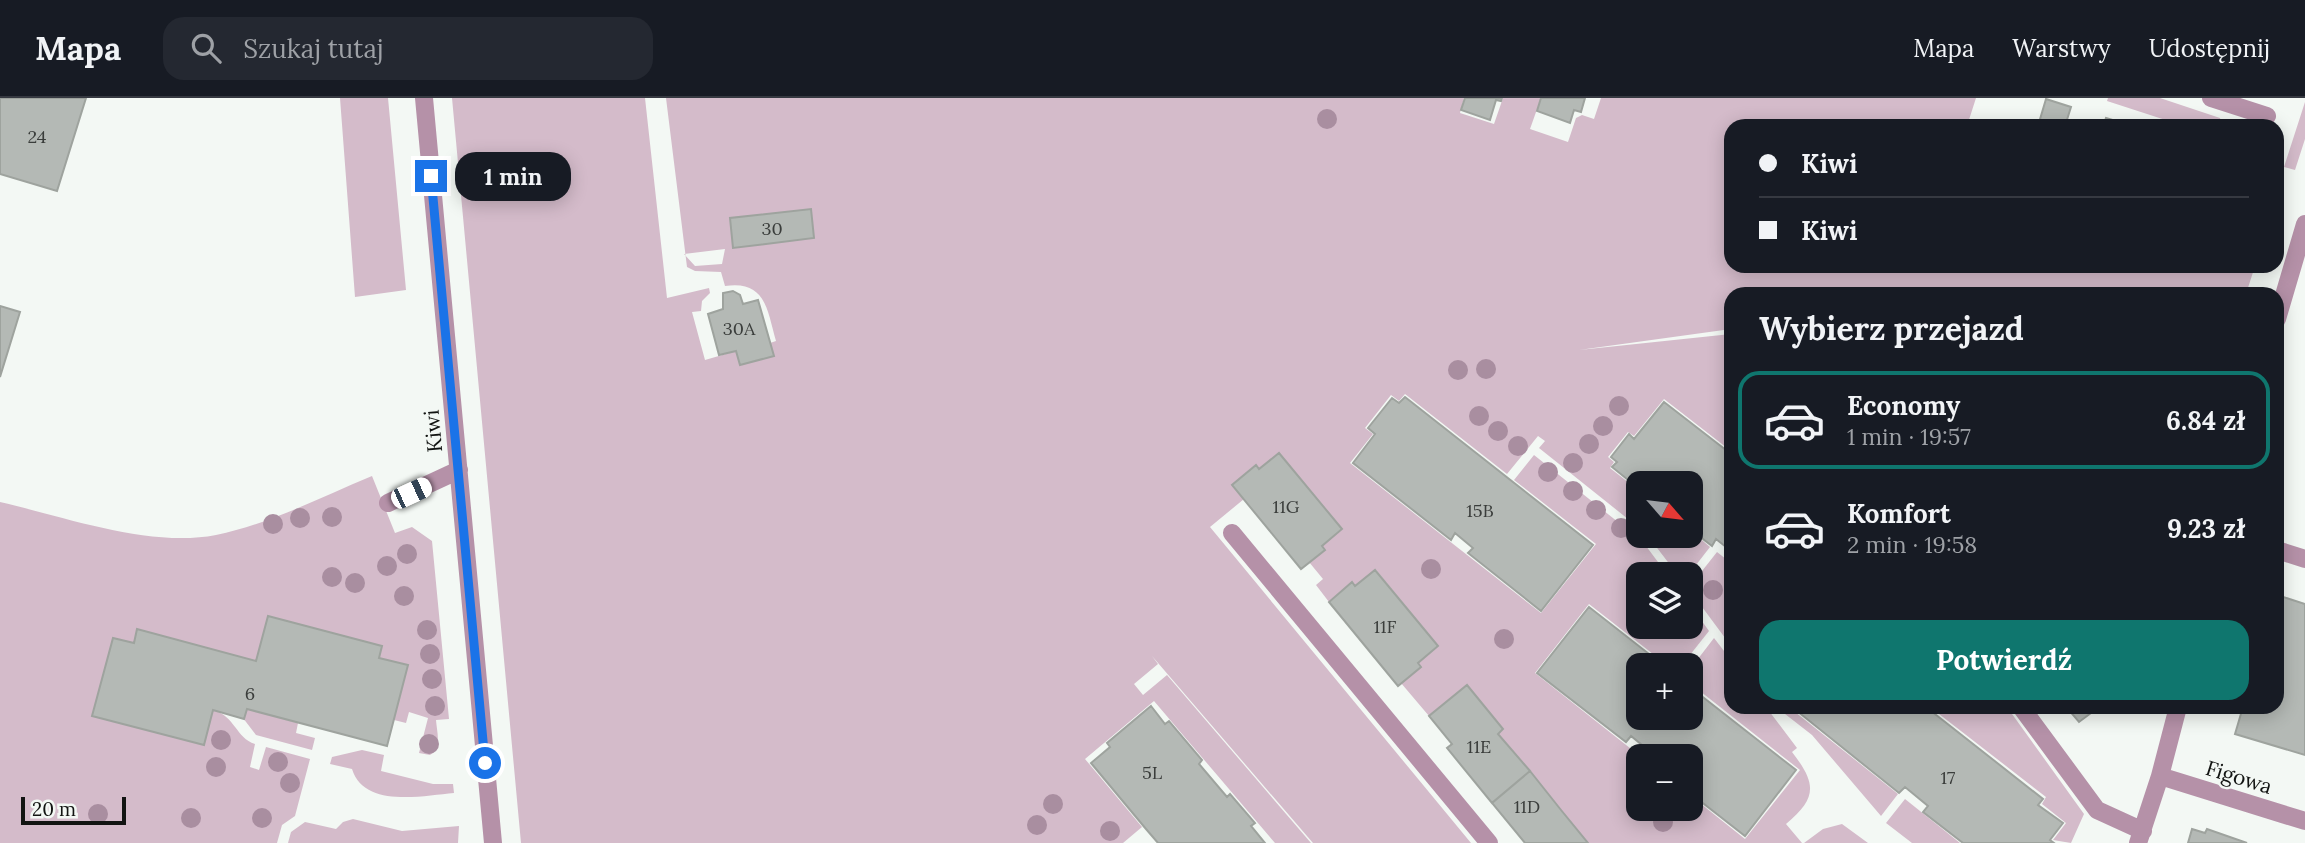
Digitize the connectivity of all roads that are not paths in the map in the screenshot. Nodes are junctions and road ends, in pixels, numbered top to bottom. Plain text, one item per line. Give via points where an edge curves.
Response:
1 (424, 98) edge
2 (2211, 98) edge
3 (2267, 116) dead end
4 (2305, 224) edge
5 (2284, 295) edge
6 (459, 470) junction
7 (388, 503) dead end
8 (1232, 533) dead end
9 (2284, 552) edge
10 (2305, 559) edge
11 (2026, 714) edge
12 (2176, 714) edge
13 (2160, 776) junction
14 (2305, 821) edge
15 (2140, 837) edge
16 (493, 843) edge
17 (1489, 843) edge

1 - 6 street, Kiwi
2 - 3 street
4 - 5 street
6 - 7 street
6 - 16 street, Kiwi
8 - 17 street
9 - 10 street
11 - 15 street via 2096,810
12 - 13 street
13 - 14 street, Figowa
13 - 15 street

